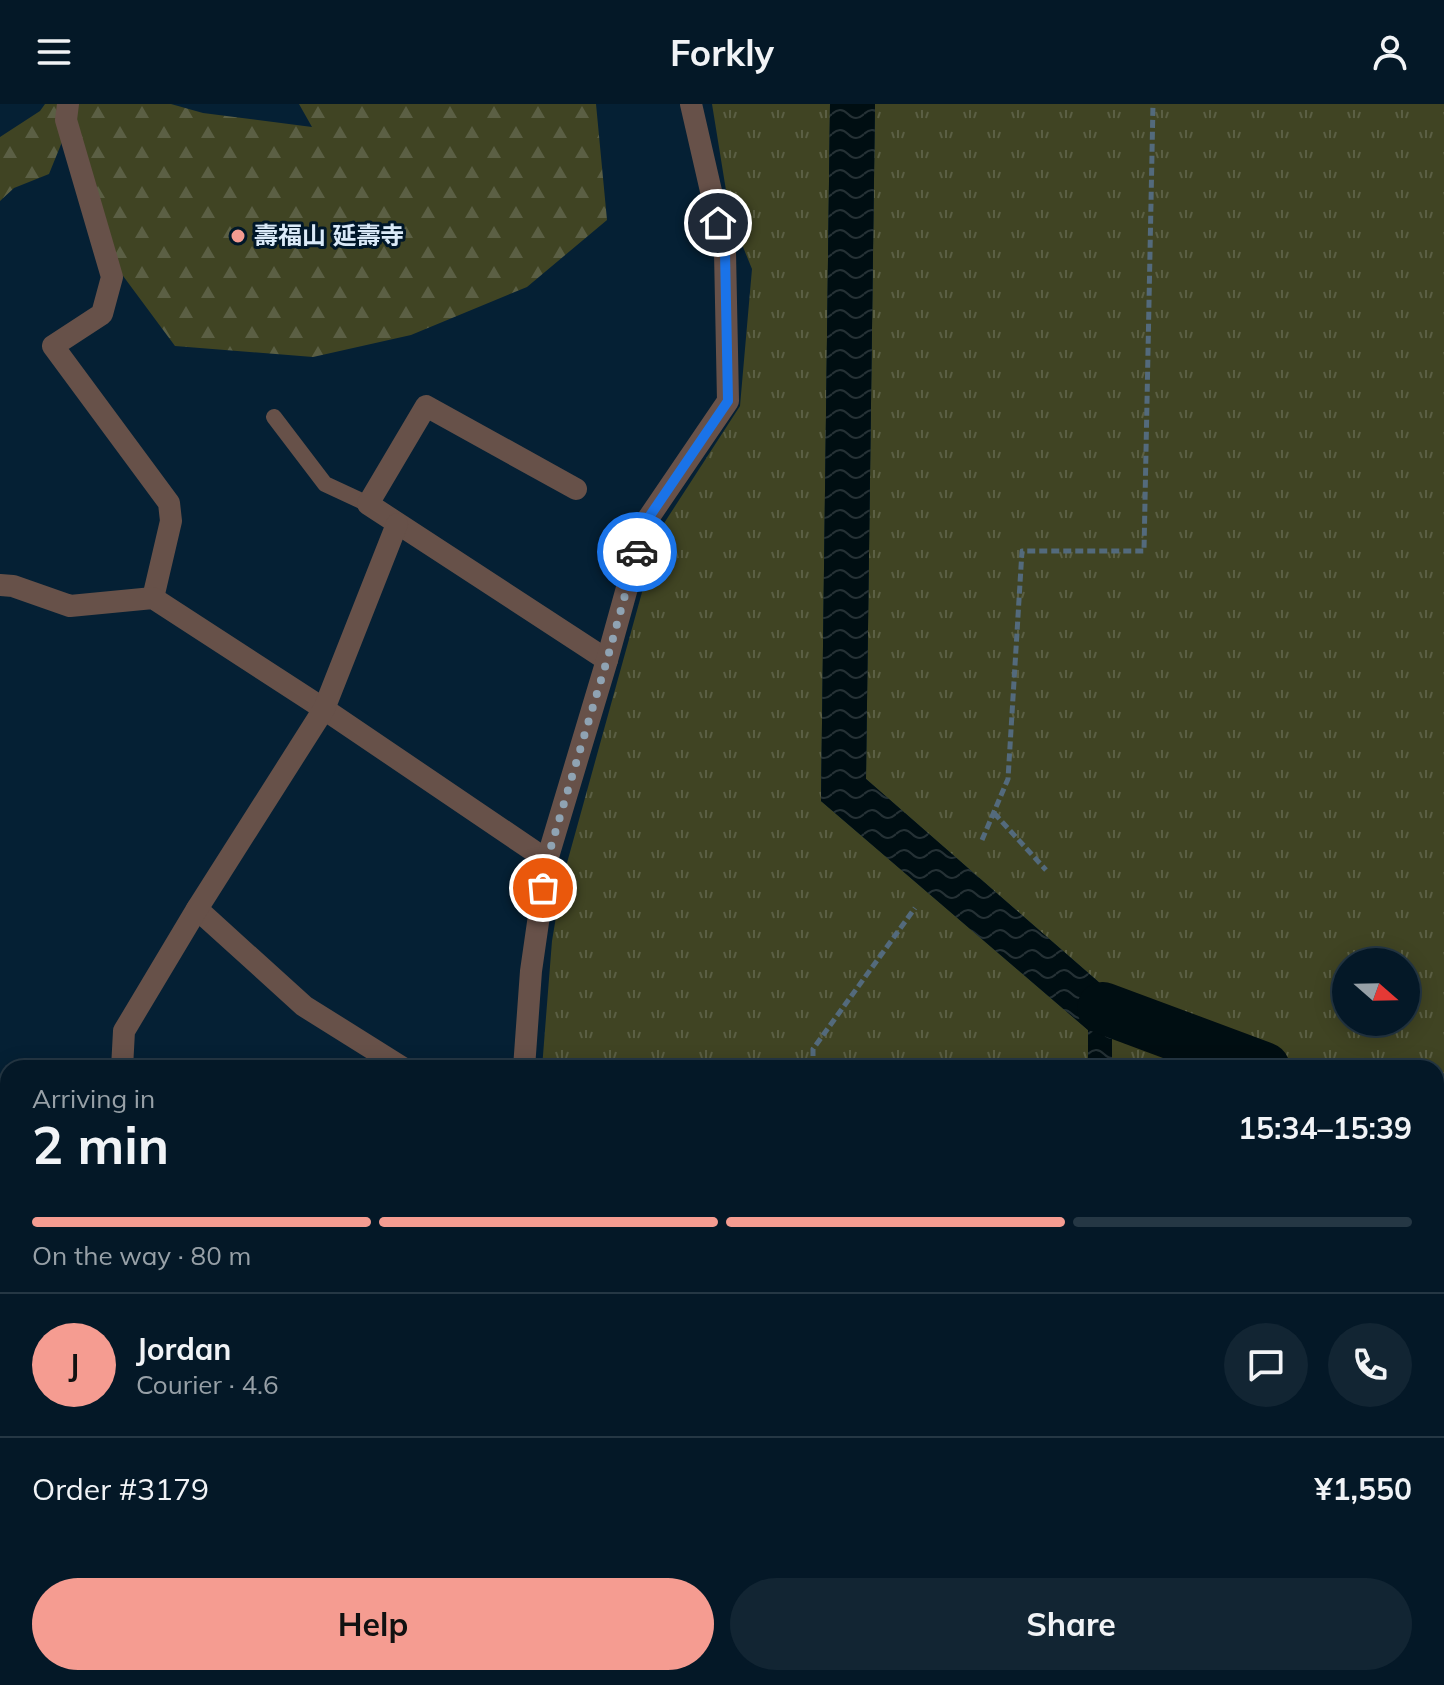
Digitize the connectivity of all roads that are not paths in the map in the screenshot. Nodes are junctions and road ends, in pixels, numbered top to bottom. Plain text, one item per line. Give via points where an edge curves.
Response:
1 (68, 104) edge
2 (691, 104) edge
3 (274, 417) dead end
4 (576, 489) dead end
5 (368, 504) junction
6 (397, 524) junction
7 (0, 585) edge
8 (153, 598) junction
9 (607, 660) junction
10 (324, 709) junction
11 (547, 860) junction
12 (197, 909) junction
13 (122, 1060) edge
14 (390, 1060) edge
15 (525, 1060) edge

1 - 8 street via 66,120 112,277 102,314 53,346 169,503 171,521
2 - 9 street via 725,252 728,401 645,523
3 - 5 lane via 325,484
4 - 5 street via 426,406
5 - 6 street
6 - 9 street
6 - 10 street
7 - 8 street via 70,606
8 - 10 street
9 - 11 street
10 - 11 street
10 - 12 street
11 - 15 street
12 - 13 street via 124,1031
12 - 14 street via 304,1006

